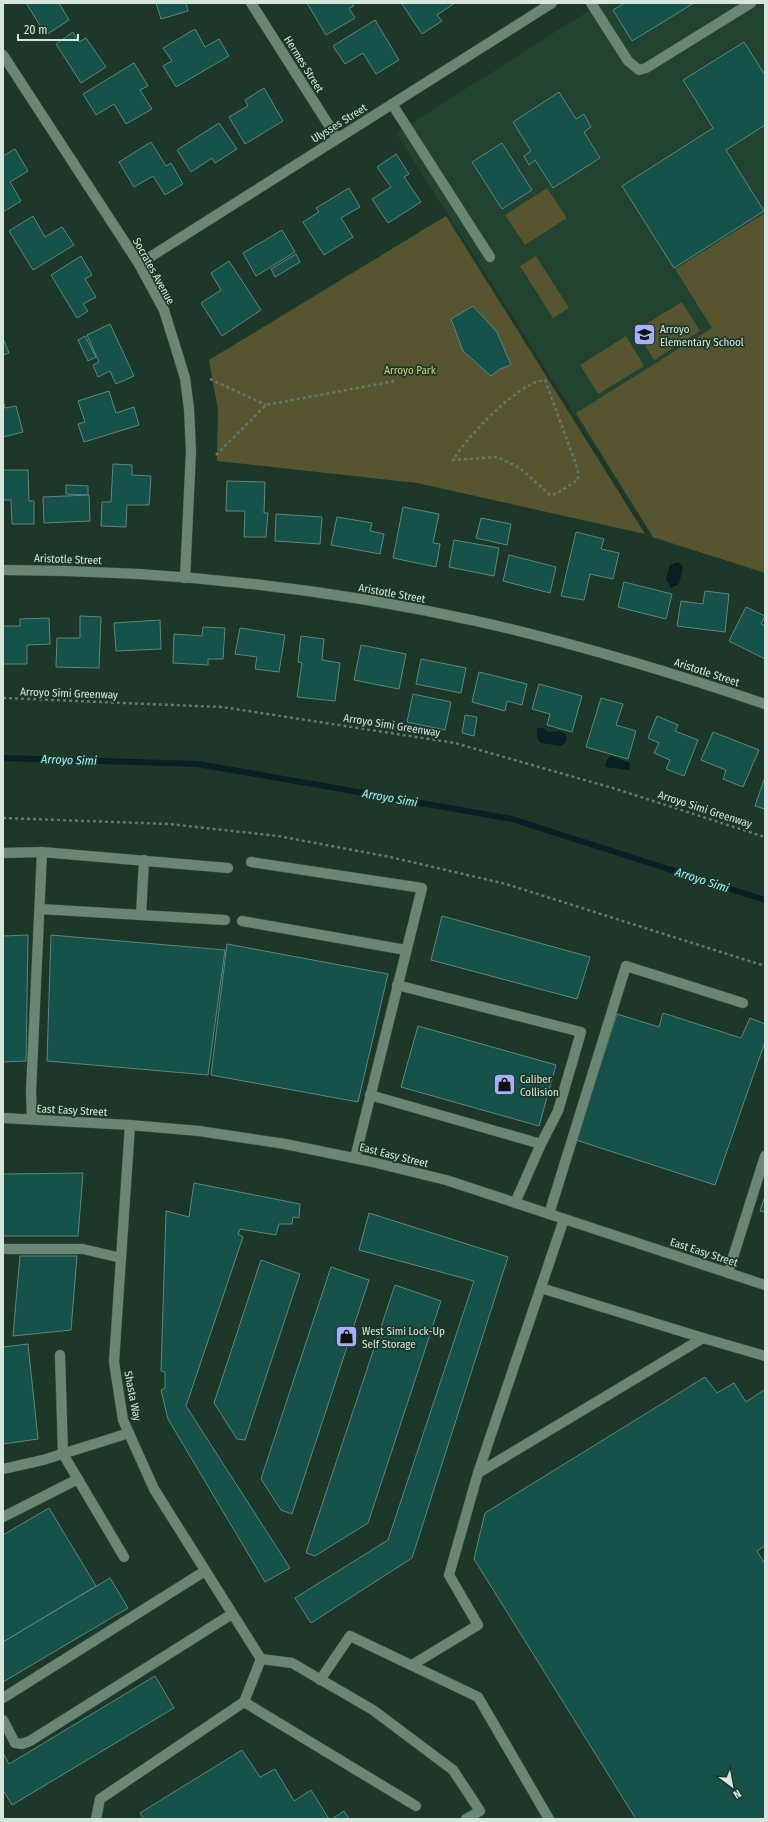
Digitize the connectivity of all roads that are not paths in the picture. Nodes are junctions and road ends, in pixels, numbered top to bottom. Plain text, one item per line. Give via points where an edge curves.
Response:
1 (251, 3) edge
2 (552, 3) edge
3 (591, 3) edge
4 (751, 3) edge
5 (3, 55) edge
6 (392, 104) junction
7 (337, 138) junction
8 (490, 257) dead end
9 (139, 264) junction
10 (3, 570) edge
11 (185, 578) junction
12 (765, 704) edge
13 (42, 852) junction
14 (3, 853) edge
15 (144, 860) junction
16 (251, 862) dead end
17 (228, 868) dead end
18 (40, 909) junction
19 (141, 915) junction
20 (225, 920) dead end
21 (242, 921) dead end
22 (406, 950) junction
23 (397, 986) junction
24 (743, 1003) dead end
25 (370, 1095) junction
26 (3, 1118) edge
27 (32, 1119) junction
28 (130, 1125) junction
29 (541, 1144) junction
30 (765, 1156) edge
31 (355, 1158) junction
32 (515, 1203) junction
33 (549, 1214) junction
34 (564, 1219) junction
35 (3, 1249) edge
36 (121, 1258) junction
37 (728, 1273) junction
38 (765, 1285) edge
39 (541, 1288) junction
40 (703, 1338) junction
41 (60, 1355) dead end
42 (765, 1356) edge
43 (128, 1433) junction
44 (63, 1454) junction
45 (3, 1469) edge
46 (478, 1473) junction
47 (78, 1479) junction
48 (3, 1517) edge
49 (124, 1557) dead end
50 (205, 1571) junction
51 (232, 1614) junction
52 (260, 1660) junction
53 (412, 1665) junction
54 (320, 1680) junction
55 (3, 1698) edge
56 (244, 1702) junction
57 (3, 1720) edge
58 (416, 1806) dead end
59 (483, 1815) edge
60 (96, 1819) edge
61 (466, 1819) edge
62 (549, 1819) edge

1 - 7 street, Hermes Street
2 - 6 street, Ulysses Street
3 - 4 street via 628,61 639,70
5 - 9 street, Socrates Avenue
6 - 7 street, Ulysses Street
6 - 8 street
7 - 9 street, Ulysses Street
9 - 11 street, Socrates Avenue via 164,310 185,378 191,451
10 - 11 street, Aristotle Street via 69,570
11 - 12 street, Aristotle Street via 367,600 475,621 574,645 675,674
13 - 14 street
13 - 15 street
13 - 18 street
15 - 17 street
15 - 19 street
16 - 22 street via 422,888
18 - 19 street
18 - 27 street via 31,1092
19 - 20 street
21 - 22 street
22 - 23 street
23 - 25 street
23 - 29 street via 581,1032 558,1111
24 - 33 street via 626,966
25 - 29 street
25 - 31 street
26 - 27 street, East Easy Street
27 - 28 street, East Easy Street
28 - 31 street, East Easy Street via 199,1131
28 - 36 street, Shasta Way
29 - 32 street
30 - 37 street
31 - 32 street, East Easy Street via 446,1180
32 - 33 street, East Easy Street
33 - 34 street, East Easy Street
34 - 37 street, East Easy Street
34 - 39 street
35 - 36 street via 83,1249
36 - 43 street, Shasta Way via 114,1362 122,1420
37 - 38 street, East Easy Street
39 - 40 street
39 - 46 street
40 - 42 street
40 - 46 street
41 - 44 street
43 - 44 street
43 - 50 street, Shasta Way via 154,1489
44 - 45 street
44 - 47 street
46 - 53 street via 449,1575 478,1625
47 - 48 street
47 - 49 street
50 - 51 street, Shasta Way
50 - 55 street
51 - 52 street, Shasta Way
51 - 57 street via 30,1741 15,1744
52 - 54 street via 292,1662
52 - 56 street
53 - 54 street via 350,1636
53 - 62 street via 478,1697
54 - 59 street via 372,1710 453,1770
56 - 58 street
56 - 60 street via 100,1800
59 - 61 street

